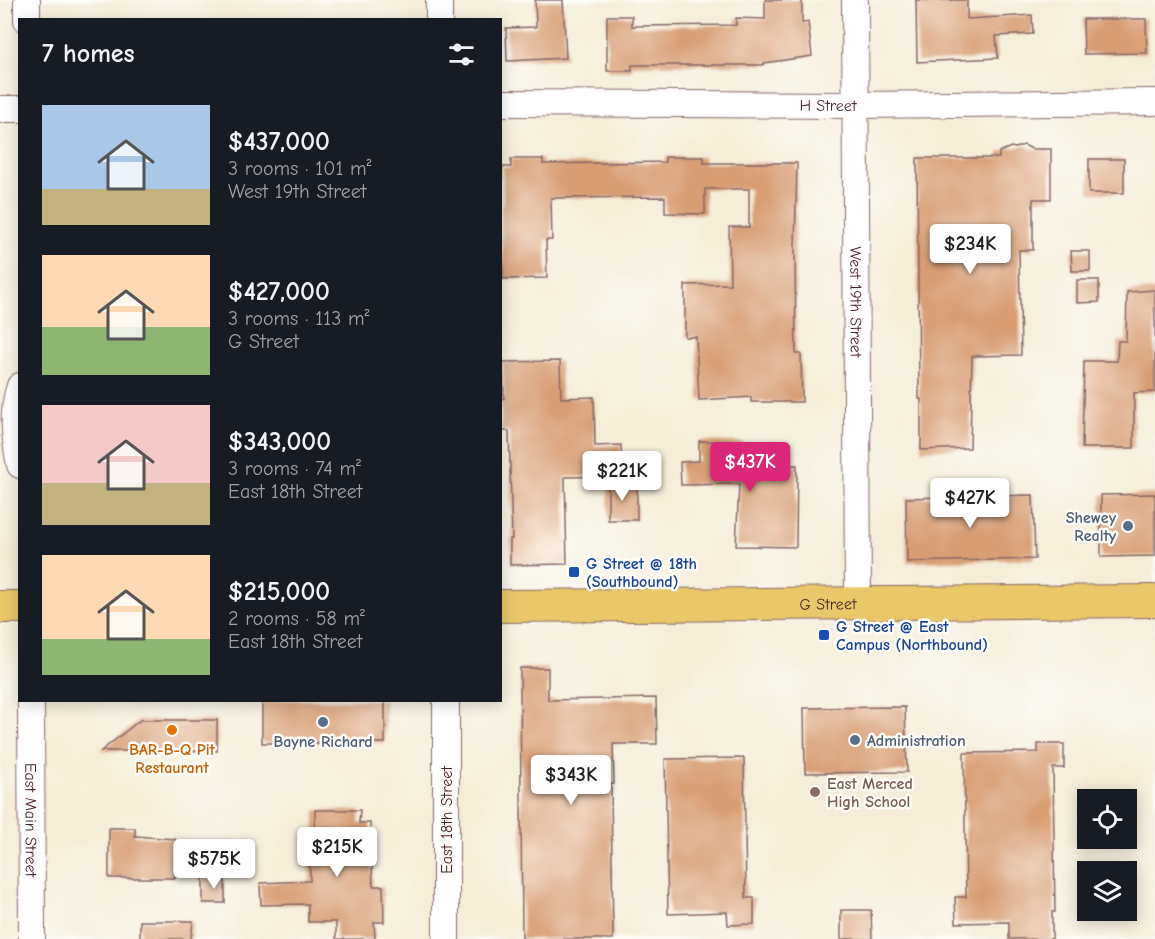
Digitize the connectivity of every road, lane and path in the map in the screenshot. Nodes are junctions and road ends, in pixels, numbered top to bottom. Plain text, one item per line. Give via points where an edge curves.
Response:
1 (27, 0) edge
2 (439, 0) edge
3 (855, 0) edge
4 (27, 18) edge
5 (439, 18) edge
6 (1155, 102) edge
7 (502, 103) edge
8 (855, 105) junction
9 (18, 109) edge
10 (0, 110) edge
11 (18, 391) edge
12 (18, 455) edge
13 (1155, 601) edge
14 (858, 603) junction
15 (502, 606) edge
16 (0, 607) edge
17 (18, 607) edge
18 (31, 702) edge
19 (446, 702) edge
20 (32, 939) edge
21 (446, 939) edge

1 - 4 street
2 - 5 street
3 - 8 street, West 19th Street
6 - 8 street, H Street
7 - 8 street, H Street
8 - 14 street, West 19th Street
9 - 10 street
11 - 12 street
13 - 14 main road, G Street
14 - 15 main road, G Street
16 - 17 main road
18 - 20 street, East Main Street
19 - 21 street, East 18th Street

